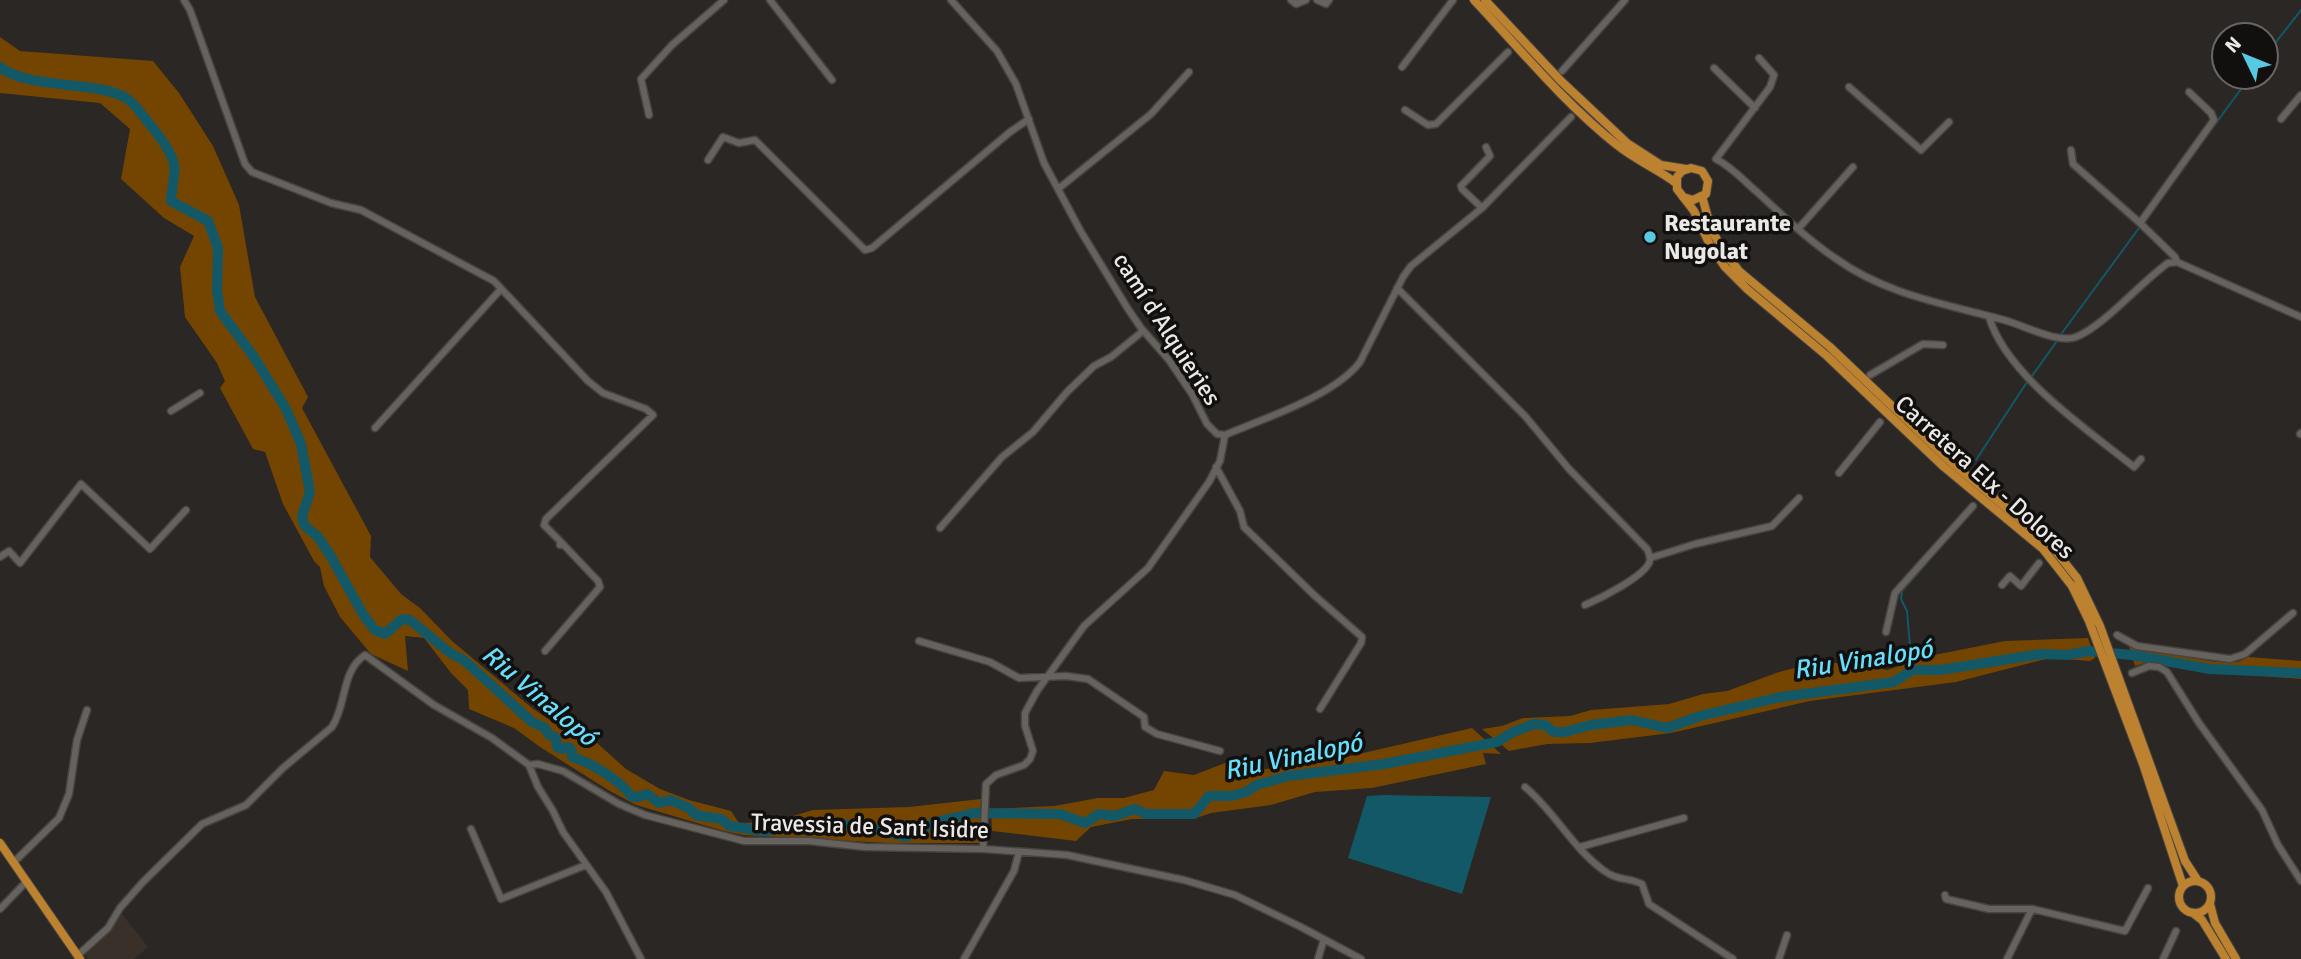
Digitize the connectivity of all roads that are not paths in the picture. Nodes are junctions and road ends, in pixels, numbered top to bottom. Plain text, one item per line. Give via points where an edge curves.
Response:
1 (184, 0) edge
2 (724, 0) edge
3 (770, 0) edge
4 (951, 0) edge
5 (1291, 0) edge
6 (1306, 0) edge
7 (1317, 0) edge
8 (1329, 0) edge
9 (1453, 0) edge
10 (1474, 0) edge
11 (1485, 0) edge
12 (1625, 0) edge
13 (1508, 51) dead end
14 (1759, 58) dead end
15 (1402, 67) dead end
16 (1714, 68) dead end
17 (1562, 71) dead end
18 (1189, 72) dead end
19 (832, 80) dead end
20 (1849, 87) dead end
21 (2189, 92) dead end
22 (2301, 95) edge
23 (1755, 108) junction
24 (1405, 110) dead end
25 (649, 115) dead end
26 (1571, 117) dead end
27 (1029, 119) junction
28 (2281, 119) dead end
29 (1949, 122) dead end
30 (1486, 147) dead end
31 (2071, 150) dead end
32 (709, 160) dead end
33 (1853, 167) dead end
34 (1686, 169) junction
35 (1676, 183) junction
36 (1058, 189) junction
37 (1683, 197) junction
38 (1702, 197) junction
39 (1482, 208) junction
40 (2140, 223) junction
41 (1798, 229) junction
42 (2177, 262) junction
43 (1397, 288) junction
44 (501, 289) junction
45 (1989, 317) junction
46 (2301, 317) edge
47 (1143, 331) junction
48 (1943, 345) dead end
49 (1870, 375) dead end
50 (200, 393) dead end
51 (171, 411) dead end
52 (1880, 422) dead end
53 (375, 428) dead end
54 (1225, 435) junction
55 (2141, 459) dead end
56 (1216, 467) junction
57 (1839, 473) dead end
58 (1799, 498) dead end
59 (1973, 506) dead end
60 (186, 510) dead end
61 (940, 528) dead end
62 (0, 557) edge
63 (1650, 558) junction
64 (2039, 564) dead end
65 (2002, 585) dead end
66 (1585, 605) dead end
67 (2293, 613) dead end
68 (2096, 628) junction
69 (1886, 632) dead end
70 (2118, 635) dead end
71 (919, 641) dead end
72 (545, 651) dead end
73 (2133, 673) dead end
74 (2114, 675) junction
75 (1047, 677) junction
76 (1320, 709) dead end
77 (88, 710) dead end
78 (1220, 751) dead end
79 (529, 765) junction
80 (1525, 786) dead end
81 (1684, 818) dead end
82 (471, 829) dead end
83 (0, 843) edge
84 (1580, 847) junction
85 (983, 849) junction
86 (1019, 852) junction
87 (14, 862) junction
88 (586, 866) junction
89 (27, 881) junction
90 (2198, 881) junction
91 (2301, 881) edge
92 (2183, 886) junction
93 (2148, 888) dead end
94 (1945, 895) dead end
95 (2210, 904) junction
96 (0, 909) edge
97 (2032, 909) junction
98 (2193, 913) junction
99 (2176, 931) dead end
100 (1787, 935) dead end
101 (1324, 939) junction
102 (79, 957) edge
103 (640, 959) edge
104 (964, 959) edge
105 (1318, 959) edge
106 (1361, 959) edge
107 (1733, 959) edge
108 (1779, 959) edge
109 (2007, 959) edge
110 (2163, 959) edge
111 (2226, 959) edge
112 (2236, 959) edge

1 - 44 street via 252,172 361,210 484,275
2 - 25 street via 641,79
3 - 19 street
4 - 27 street, camí d'Alquieries via 997,51
5 - 6 street via 1296,4
7 - 8 street via 1326,4
9 - 15 street
10 - 35 main road via 1615,144
11 - 34 main road via 1627,144 1661,164
12 - 17 street
13 - 24 street via 1436,124 1428,125
14 - 23 street via 1774,75
16 - 23 street
18 - 36 street via 1151,114
20 - 29 street via 1921,150
21 - 40 street via 2214,120
22 - 28 street
23 - 41 street via 1716,159
26 - 39 street, camí d'Alquieries
27 - 32 street via 865,250 755,140 739,143 723,137
27 - 36 street, camí d'Alquieries
30 - 39 street via 1490,156 1461,186
31 - 40 street via 2073,164
33 - 41 street
34 - 35 main road
34 - 38 main road via 1705,174 1707,189
35 - 37 main road
36 - 47 street, camí d'Alquieries
37 - 38 main road
37 - 68 main road, Carretera Elx - Dolores via 1717,256 1735,277 2055,562
38 - 68 main road, Carretera Elx - Dolores via 1711,229 1739,271 1830,347 1953,464 2050,544 2077,578
39 - 43 street, camí d'Alquieries via 1411,267
40 - 42 street
41 - 45 street via 1836,259 1890,289
42 - 45 street via 2155,271 2077,336 2058,338
42 - 46 street
43 - 54 street, camí d'Alquieries via 1360,362 1346,377
43 - 63 street via 1525,416 1647,549
44 - 53 street
44 - 72 street via 588,381 603,393 653,415 546,519 546,529 600,587
45 - 55 street via 2009,356 2030,380 2134,467
47 - 54 street, camí d'Alquieries via 1169,360 1207,424
47 - 61 street via 1067,392
48 - 49 street via 1923,344
50 - 51 street
52 - 57 street
54 - 56 street
56 - 75 street via 1142,575 1084,626
56 - 76 street via 1240,510 1244,527 1362,637
58 - 63 street via 1772,526
59 - 69 street via 1895,593
60 - 62 street via 150,549 81,484 20,563 9,551
63 - 66 street via 1647,566 1615,592
64 - 65 street via 2021,586 2010,576
67 - 70 street via 2245,654 2230,659 2137,646
68 - 74 main road, Carretera Elx - Dolores
71 - 75 street via 990,662 1018,678
73 - 91 street via 2149,666 2167,672 2262,810
74 - 90 main road, Carretera Elx - Dolores via 2185,861
74 - 92 main road, Carretera Elx - Dolores
75 - 78 street via 1088,679 1144,717 1145,727 1157,734
75 - 85 street via 1025,713 1033,751 1030,759 986,784
77 - 87 street via 59,818
79 - 85 street, Travessia de Sant Isidre via 563,771 645,814 744,841
79 - 88 street
79 - 102 street, Travessia de Sant Isidre via 365,655 351,668 332,727 246,805 194,831
80 - 84 street
81 - 84 street
82 - 88 street via 501,900
83 - 87 main road
84 - 107 street via 1618,879 1631,878 1642,884 1649,904
85 - 86 street, Travessia de Sant Isidre
86 - 101 street, Travessia de Sant Isidre via 1067,855 1184,880 1235,895
86 - 104 street via 1014,872
87 - 89 main road
88 - 103 street via 606,892
89 - 96 street
89 - 102 main road
90 - 92 main road
90 - 95 main road via 2210,890
92 - 98 main road via 2180,904
93 - 97 street via 2125,931
94 - 97 street via 1946,899 1989,909
95 - 98 main road
95 - 112 main road via 2215,923
97 - 109 street
98 - 111 main road
99 - 110 street
100 - 108 street
101 - 105 street
101 - 106 street, Travessia de Sant Isidre

